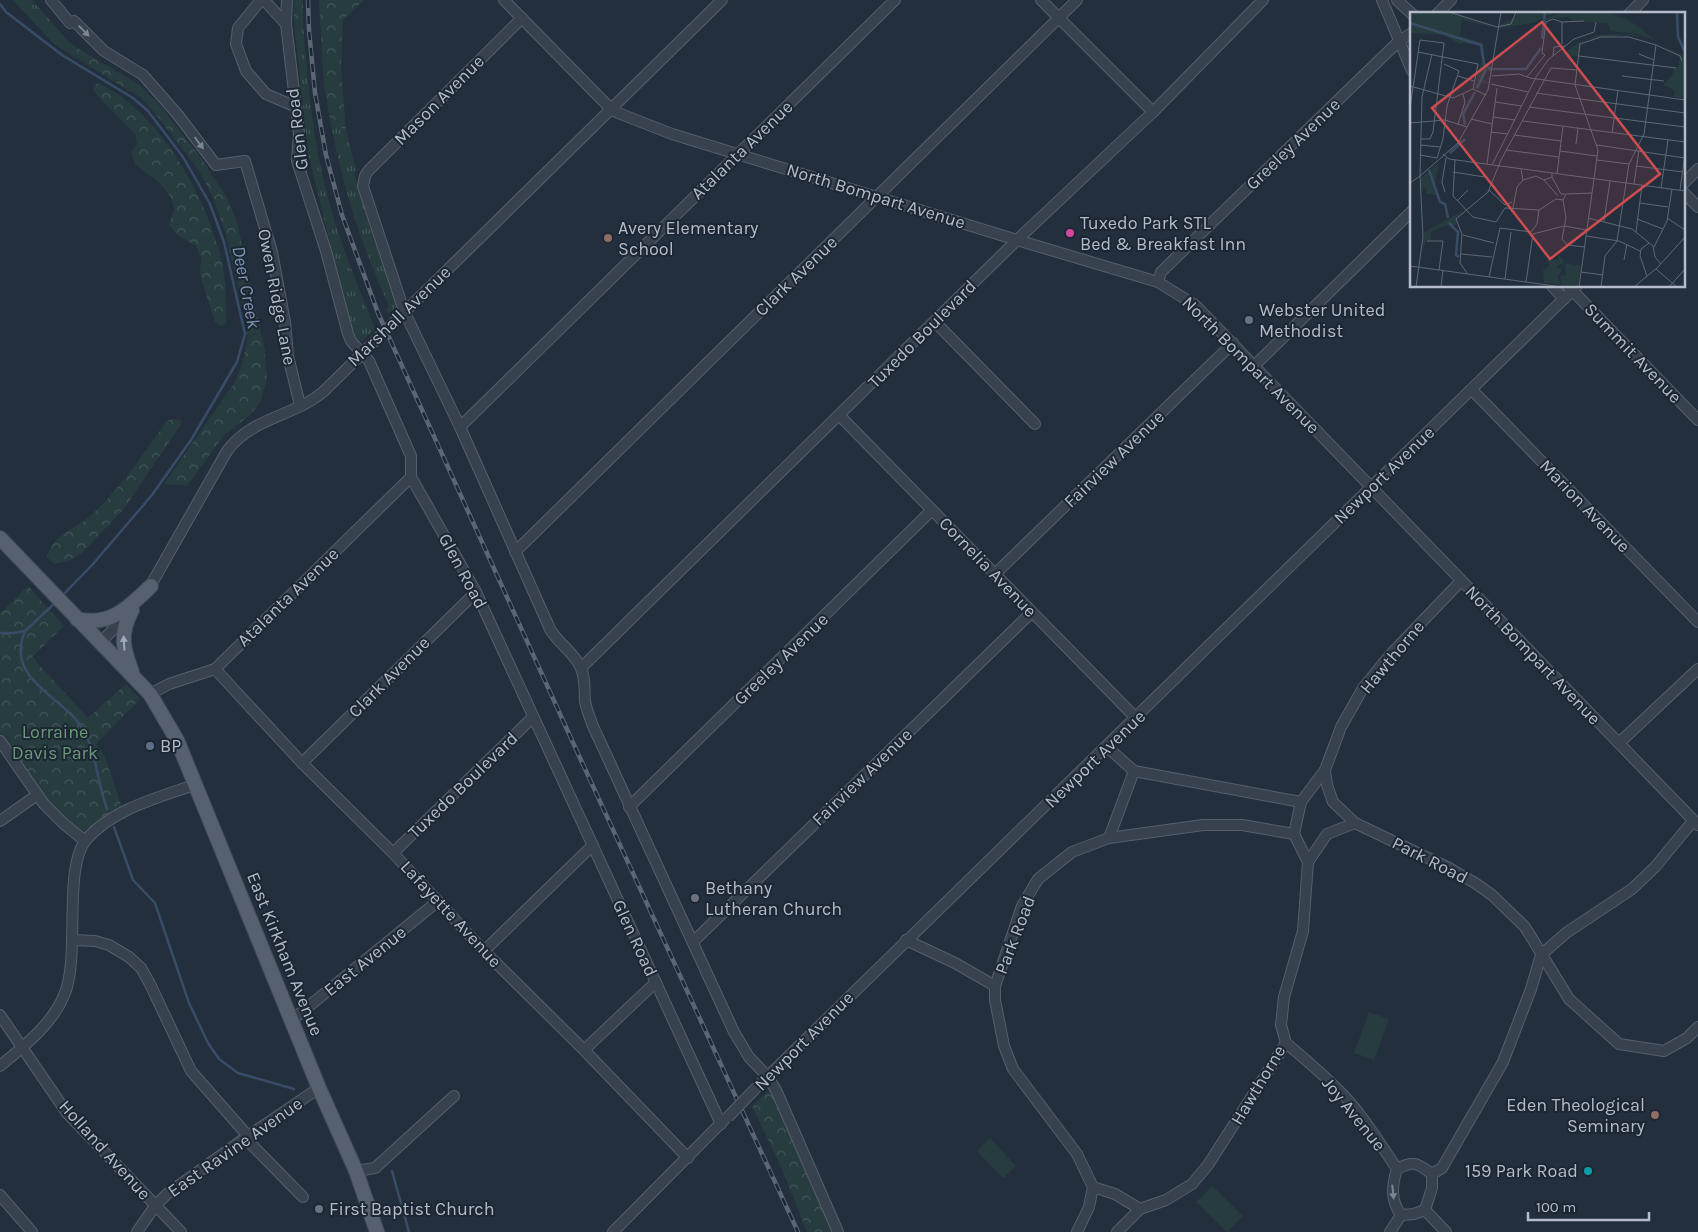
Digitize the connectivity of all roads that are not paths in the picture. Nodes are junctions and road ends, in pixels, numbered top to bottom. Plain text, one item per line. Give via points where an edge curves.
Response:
1 (50, 0) edge
2 (263, 0) edge
3 (287, 0) edge
4 (504, 0) edge
5 (722, 0) edge
6 (895, 0) edge
7 (1041, 0) edge
8 (1077, 0) edge
9 (1263, 0) edge
10 (1382, 0) edge
11 (1397, 0) edge
12 (1451, 0) edge
13 (1643, 0) edge
14 (1410, 12) edge
15 (1439, 12) edge
16 (1631, 12) edge
17 (522, 18) junction
18 (1059, 18) junction
19 (286, 24) junction
20 (1410, 35) edge
21 (1399, 41) junction
22 (1410, 66) edge
23 (294, 106) junction
24 (611, 109) junction
25 (1153, 112) junction
26 (738, 154) junction
27 (1698, 169) edge
28 (1686, 181) edge
29 (1686, 195) edge
30 (878, 196) junction
31 (1698, 207) edge
32 (1410, 213) edge
33 (1017, 240) junction
34 (1158, 282) junction
35 (1554, 288) edge
36 (1573, 288) edge
37 (1564, 299) junction
38 (404, 311) junction
39 (935, 322) junction
40 (1232, 343) junction
41 (362, 352) junction
42 (1255, 365) junction
43 (1472, 390) junction
44 (300, 405) junction
45 (840, 416) junction
46 (1698, 420) edge
47 (1035, 424) dead end
48 (460, 427) junction
49 (411, 477) junction
50 (1371, 487) junction
51 (932, 510) junction
52 (0, 538) edge
53 (515, 552) junction
54 (995, 574) junction
55 (1461, 581) junction
56 (151, 586) junction
57 (476, 592) junction
58 (132, 610) junction
59 (1032, 612) junction
60 (73, 614) junction
61 (1698, 622) edge
62 (100, 643) junction
63 (581, 668) junction
64 (215, 669) junction
65 (1698, 669) edge
66 (133, 676) junction
67 (150, 694) junction
68 (533, 717) junction
69 (1136, 718) junction
70 (0, 741) edge
71 (1619, 743) junction
72 (1107, 747) junction
73 (302, 762) junction
74 (1325, 770) junction
75 (1134, 771) junction
76 (197, 784) junction
77 (37, 795) junction
78 (1301, 802) junction
79 (630, 807) junction
80 (0, 821) edge
81 (1355, 823) junction
82 (1696, 823) edge
83 (1294, 834) junction
84 (1110, 838) junction
85 (85, 841) junction
86 (593, 845) junction
87 (393, 853) junction
88 (1308, 862) junction
89 (438, 901) junction
90 (72, 940) junction
91 (906, 940) junction
92 (693, 942) junction
93 (484, 951) junction
94 (1541, 955) junction
95 (656, 982) junction
96 (995, 986) junction
97 (0, 1015) edge
98 (292, 1020) junction
99 (1698, 1027) edge
100 (1286, 1043) junction
101 (22, 1048) junction
102 (584, 1050) junction
103 (0, 1066) edge
104 (768, 1077) junction
105 (319, 1088) junction
106 (454, 1096) dead end
107 (724, 1120) junction
108 (246, 1137) junction
109 (688, 1158) junction
110 (1397, 1169) junction
111 (356, 1171) junction
112 (1432, 1174) junction
113 (1093, 1187) junction
114 (0, 1195) edge
115 (303, 1197) dead end
116 (155, 1206) junction
117 (1140, 1210) junction
118 (1425, 1210) junction
119 (1401, 1215) junction
120 (32, 1232) edge
121 (137, 1232) edge
122 (181, 1232) edge
123 (377, 1232) edge
124 (613, 1232) edge
125 (838, 1232) edge
126 (1077, 1232) edge
127 (1117, 1232) edge
128 (1390, 1232) edge
129 (1446, 1232) edge

1 -> 44 street, Owen Ridge Lane via 104,51 143,75 216,165 245,161 272,252 288,356
2 - 19 street
2 - 23 street via 238,28 236,44 246,70 266,94
3 - 19 street, Glen Road
4 - 17 street, North Bompart Avenue
5 - 24 street, Marshall Avenue
6 - 26 street, Atalanta Avenue
7 - 18 street
8 - 18 street, Clark Avenue
9 - 25 street, Tuxedo Boulevard
10 - 21 street
11 - 14 street
12 - 15 street
13 - 16 street
17 - 24 street, North Bompart Avenue
17 - 38 street, Mason Avenue via 365,176 363,186
18 - 25 street
18 - 30 street, Clark Avenue
19 - 23 street, Glen Road
20 - 21 street, Greeley Avenue
21 - 22 street
21 - 34 street, Greeley Avenue via 1162,272
23 - 41 street, Glen Road via 299,134 297,161 326,250 350,341
24 - 26 street, North Bompart Avenue via 672,134
24 - 38 street, Marshall Avenue
25 - 33 street, Tuxedo Boulevard
26 - 30 street, North Bompart Avenue
26 - 48 street, Atalanta Avenue
27 - 28 street
29 - 31 street
30 - 33 street, North Bompart Avenue
30 - 53 street, Clark Avenue
32 - 42 street
33 - 34 street, North Bompart Avenue
33 - 39 street, Tuxedo Boulevard
34 - 40 street, North Bompart Avenue via 1195,305
35 - 37 street
36 - 37 street, Newport Avenue
36 - 46 street, Summit Avenue
37 - 43 street, Newport Avenue
38 - 41 street, Marshall Avenue
38 - 48 street
39 - 45 street, Tuxedo Boulevard
39 - 47 street
40 - 42 street, North Bompart Avenue
40 - 54 street, Fairview Avenue
41 - 44 street, Marshall Avenue via 323,392
41 - 49 street, Glen Road via 411,456
42 - 50 street, North Bompart Avenue
43 - 50 street, Newport Avenue
43 - 61 street, Marion Avenue
44 - 56 street, Marshall Avenue via 256,425 231,446
45 - 51 street, Cornelia Avenue
45 - 63 street, Tuxedo Boulevard
48 - 53 street
49 - 57 street, Glen Road
49 - 64 street, Atalanta Avenue
50 - 55 street, North Bompart Avenue
50 - 69 street, Newport Avenue
51 - 54 street, Cornelia Avenue
51 - 79 street, Greeley Avenue
52 - 60 main road, East Kirkham Avenue
53 - 63 street via 550,629
54 - 59 street, Cornelia Avenue
55 - 71 street, North Bompart Avenue
55 - 74 street, Hawthorne via 1363,688 1341,727
56 - 58 street, Marshall Avenue
56 - 60 main road via 130,606 109,619 86,621
57 - 68 street, Glen Road
57 - 73 street, Clark Avenue
58 - 62 street, Marshall Avenue
66 -> 58 main road via 123,639 125,623
59 - 69 street, Cornelia Avenue
59 - 92 street, Fairview Avenue
60 - 62 main road, East Kirkham Avenue
62 - 66 main road, East Kirkham Avenue
63 - 79 street via 585,702 592,724
64 - 67 street, Atalanta Avenue via 169,684
64 - 73 street, Lafayette Avenue
65 - 71 street
66 - 67 main road, East Kirkham Avenue
67 - 76 main road, East Kirkham Avenue via 178,740
68 - 86 street, Glen Road
68 - 87 street, Tuxedo Boulevard
69 - 72 street, Newport Avenue
70 - 77 street
71 - 82 street, North Bompart Avenue
72 - 75 street
72 - 91 street, Newport Avenue
73 - 87 street, Lafayette Avenue
74 - 78 street
74 - 81 street, Park Road via 1334,802
75 - 78 street
75 - 84 street
76 - 85 street via 117,814
76 - 98 main road, East Kirkham Avenue
77 - 80 street
77 - 85 street via 54,815
78 - 83 street
79 - 92 street
81 - 88 street, Hawthorne via 1326,834
81 - 94 street, Park Road via 1475,882 1525,927
82 - 94 street via 1632,889 1566,933
83 - 84 street, Park Road via 1242,825 1203,825
83 - 88 street
84 - 96 street, Park Road via 1072,852 1038,879 1022,906
85 - 90 street via 76,871
86 - 93 street
86 - 95 street, Glen Road
87 - 89 street, Lafayette Avenue
88 - 100 street, Hawthorne via 1303,931 1284,997 1281,1025
89 - 93 street, Lafayette Avenue
89 - 98 street, East Avenue
90 - 101 street via 65,992 54,1014
90 - 108 street via 109,945 141,968 191,1072
91 - 96 street
91 - 104 street, Newport Avenue
92 - 104 street via 734,1032 749,1057
93 - 102 street, Lafayette Avenue
94 - 99 street, Park Road via 1569,999 1619,1044 1664,1051 1687,1038
94 - 112 street via 1503,1062 1442,1168
95 - 102 street
95 - 107 street, Glen Road
96 - 113 street via 1004,1046 1013,1069 1077,1154
97 - 101 street, Holland Avenue
98 - 105 main road, East Kirkham Avenue
100 - 110 street, Joy Avenue via 1347,1099
100 - 117 street, Hawthorne via 1208,1165 1192,1184 1166,1200
101 - 103 street
101 - 116 street, Holland Avenue via 67,1114
102 - 109 street, Lafayette Avenue
104 - 107 street, Newport Avenue, bridge
104 - 125 street
105 - 108 street, East Ravine Avenue
105 - 111 main road, East Kirkham Avenue
106 - 111 street via 375,1168
107 - 109 street, Newport Avenue
108 - 115 street
108 - 116 street, East Ravine Avenue
109 - 124 street, Newport Avenue
110 - 112 street, Joy Avenue via 1409,1163 1420,1165
110 -> 119 street, Joy Avenue via 1392,1186
111 - 123 main road, East Kirkham Avenue
112 - 118 street via 1432,1188
113 - 117 street via 1115,1194
113 - 126 street via 1089,1207
114 - 120 street
116 - 121 street, East Ravine Avenue
116 - 122 street, Holland Avenue
117 - 127 street, Hawthorne
118 - 119 street
118 - 129 street
119 - 128 street

